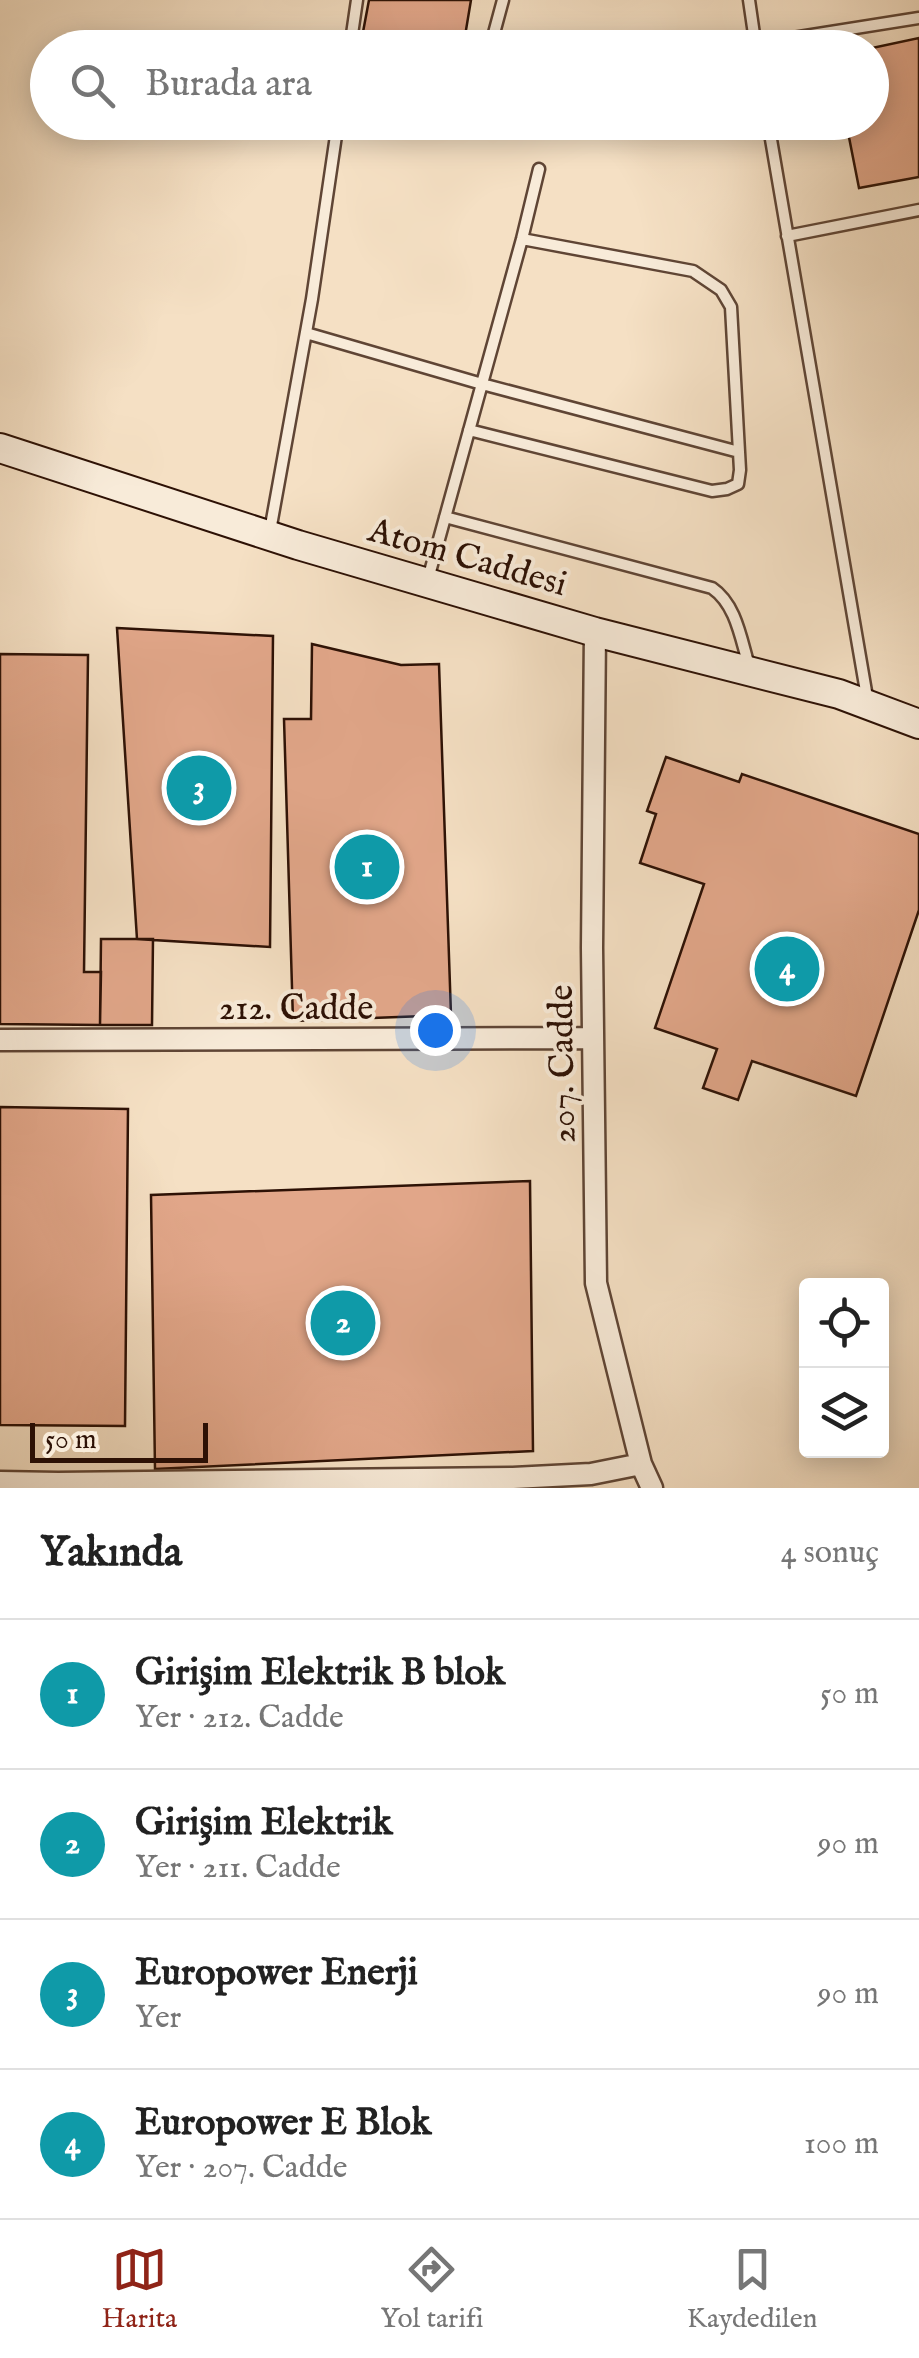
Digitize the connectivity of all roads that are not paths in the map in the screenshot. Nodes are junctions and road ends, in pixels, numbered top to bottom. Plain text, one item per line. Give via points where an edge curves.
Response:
1 (358, 0) edge
2 (503, 0) edge
3 (749, 0) edge
4 (919, 18) edge
5 (353, 30) edge
6 (495, 30) edge
7 (754, 30) edge
8 (849, 30) edge
9 (335, 140) edge
10 (771, 140) edge
11 (539, 170) dead end
12 (919, 210) edge
13 (919, 218) edge
14 (786, 236) junction
15 (522, 239) junction
16 (306, 332) junction
17 (482, 384) junction
18 (469, 430) junction
19 (0, 448) edge
20 (739, 452) junction
21 (445, 517) junction
22 (269, 536) junction
23 (427, 583) junction
24 (595, 632) junction
25 (750, 671) junction
26 (869, 704) junction
27 (919, 724) edge
28 (593, 1038) junction
29 (0, 1040) edge
30 (641, 1464) junction
31 (0, 1482) edge
32 (652, 1488) edge

1 - 5 lane
2 - 6 lane
3 - 7 lane
4 - 8 lane
9 - 16 lane
10 - 14 lane
11 - 15 lane
12 - 13 lane
12 - 14 lane
14 - 26 lane
15 - 17 lane
15 - 20 lane via 693,270 722,290 732,307
16 - 17 lane
16 - 22 lane
17 - 18 lane
17 - 20 lane
18 - 20 lane via 712,491 738,484
18 - 21 lane
19 - 22 street, Atom Caddesi
21 - 23 lane
21 - 25 lane via 712,588 730,605
22 - 23 street, Atom Caddesi
23 - 24 street, Atom Caddesi
24 - 25 street, Atom Caddesi
24 - 28 street, 207. Cadde
25 - 26 street, Atom Caddesi
26 - 27 street, Atom Caddesi
28 - 29 street, 212. Cadde
28 - 30 street, 207. Cadde via 596,1283
30 - 31 street via 513,1478
30 - 32 street, 207. Cadde

